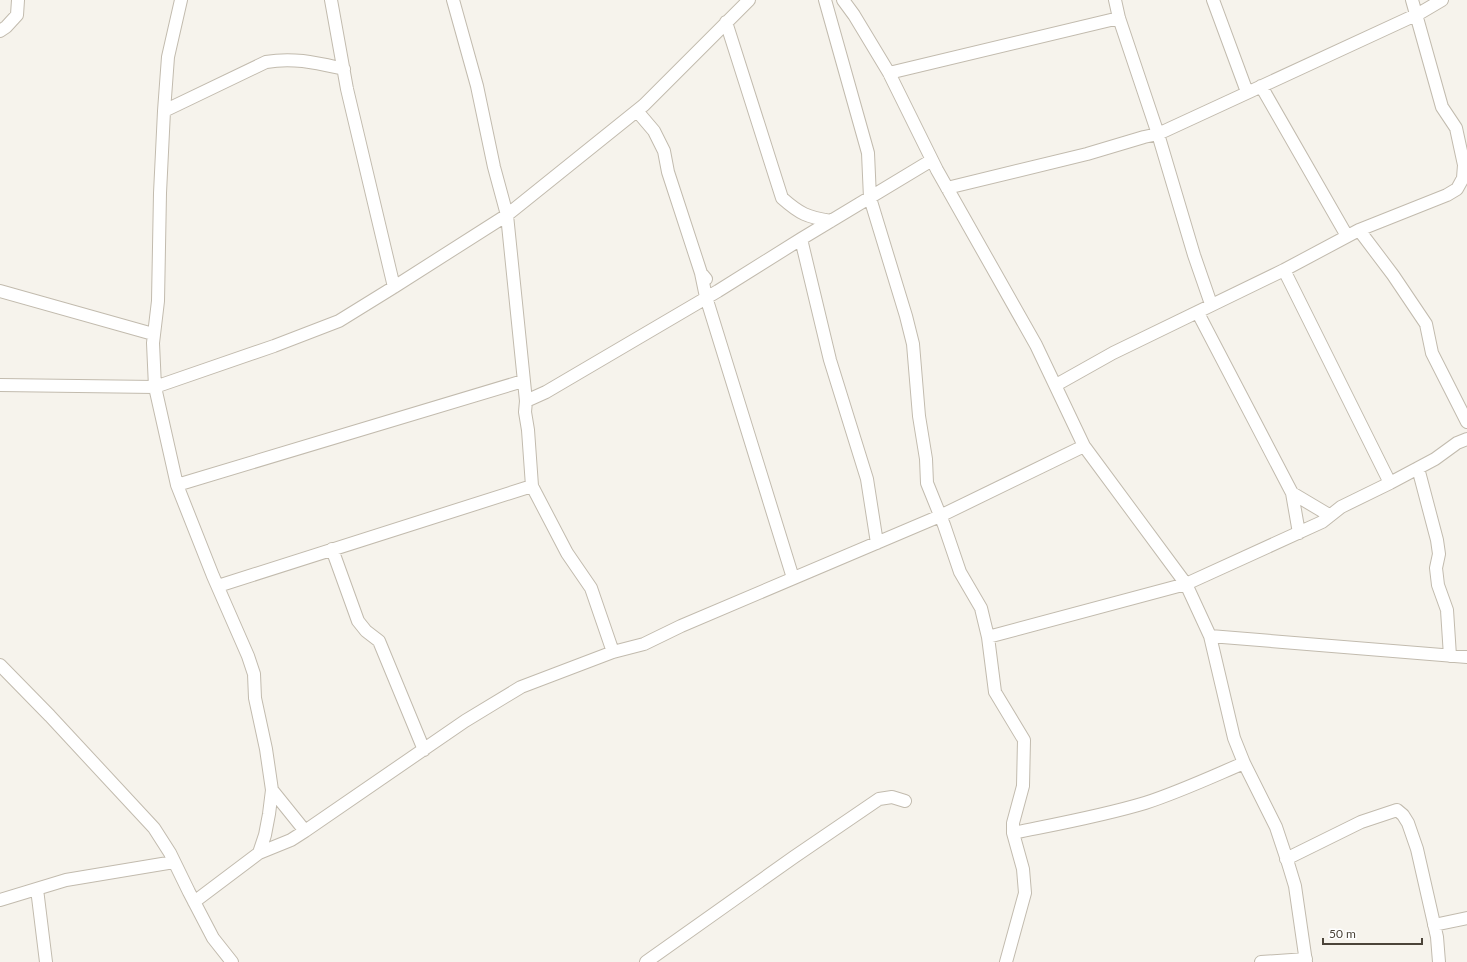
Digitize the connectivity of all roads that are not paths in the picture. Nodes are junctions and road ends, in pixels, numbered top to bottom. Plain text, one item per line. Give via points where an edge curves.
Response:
1 (18, 0) edge
2 (181, 0) edge
3 (331, 0) edge
4 (453, 0) edge
5 (749, 0) edge
6 (825, 0) edge
7 (843, 0) edge
8 (1115, 0) edge
9 (1213, 0) edge
10 (1412, 0) edge
11 (1442, 0) edge
12 (1416, 15) junction
13 (1119, 18) junction
14 (726, 22) junction
15 (0, 31) edge
16 (344, 69) junction
17 (889, 73) junction
18 (1261, 86) junction
19 (1248, 92) junction
20 (164, 111) junction
21 (637, 111) junction
22 (1158, 134) junction
23 (932, 160) junction
24 (947, 188) junction
25 (870, 198) junction
26 (507, 215) junction
27 (831, 221) junction
28 (1359, 230) junction
29 (1347, 236) junction
30 (801, 239) junction
31 (1284, 270) junction
32 (700, 273) junction
33 (394, 287) junction
34 (0, 291) edge
35 (718, 291) junction
36 (706, 297) junction
37 (1212, 304) junction
38 (1198, 313) junction
39 (153, 334) junction
40 (523, 380) junction
41 (0, 385) edge
42 (1056, 385) junction
43 (155, 387) junction
44 (526, 401) junction
45 (1467, 422) edge
46 (1467, 439) edge
47 (1084, 446) junction
48 (1418, 468) junction
49 (1390, 483) junction
50 (177, 485) junction
51 (532, 486) junction
52 (1292, 493) junction
53 (1330, 515) junction
54 (940, 516) junction
55 (1299, 533) junction
56 (877, 543) junction
57 (332, 549) junction
58 (793, 578) junction
59 (1186, 584) junction
60 (218, 586) junction
61 (1210, 636) junction
62 (988, 637) junction
63 (613, 652) junction
64 (1450, 656) junction
65 (1467, 657) edge
66 (0, 665) edge
67 (424, 750) junction
68 (1244, 763) junction
69 (272, 790) junction
70 (906, 801) dead end
71 (305, 832) junction
72 (1013, 833) junction
73 (259, 853) junction
74 (1286, 859) junction
75 (174, 862) junction
76 (37, 889) junction
77 (0, 900) edge
78 (194, 902) junction
79 (1467, 918) edge
80 (1434, 925) junction
81 (1306, 960) edge
82 (46, 962) edge
83 (232, 962) edge
84 (646, 962) edge
85 (1006, 962) edge
86 (1261, 962) edge
87 (1439, 962) edge

1 - 15 street via 17,15
2 - 20 street via 168,57
3 - 16 street
4 - 26 street via 477,86
5 - 14 street
6 - 25 street via 868,152
7 - 17 street
8 - 13 street
9 - 19 street
10 - 12 street
11 - 12 street
12 - 18 street
12 - 28 street via 1442,108 1456,128 1464,165 1464,178 1457,189 1447,195
13 - 17 street
13 - 22 street
14 - 21 street
14 - 27 street via 782,198 803,214
16 - 20 street via 296,59 266,62
16 - 33 street
17 - 23 street
18 - 19 street
18 - 29 street
19 - 22 street
20 - 39 street via 158,301
21 - 26 street
21 - 32 street via 654,131 664,152
22 - 24 street
22 - 37 street via 1194,255
23 - 24 street
23 - 25 street
24 - 42 street
25 - 27 street
25 - 54 street via 913,344 927,483
26 - 33 street
26 - 40 street
27 - 30 street
28 - 29 street
28 - 45 street via 1426,324 1432,353
29 - 31 street
30 - 35 street
30 - 56 street via 830,360 867,479
31 - 37 street
31 - 49 street
32 - 35 street
32 - 36 street
33 - 43 street via 339,321
34 - 39 street
35 - 36 street
36 - 44 street via 546,392
36 - 58 street
37 - 38 street
38 - 42 street via 1112,354
38 - 52 street
39 - 43 street
40 - 44 street
40 - 50 street
41 - 43 street
42 - 47 street
43 - 50 street
44 - 51 street
46 - 48 street
47 - 54 street
47 - 59 street
48 - 49 street
48 - 64 street via 1437,540 1439,554 1436,568 1438,585 1447,610
49 - 53 street
50 - 60 street
51 - 57 street
51 - 63 street via 567,553 591,588
52 - 53 street
52 - 55 street
53 - 55 street via 1322,522
54 - 56 street
54 - 62 street via 960,572 981,608
55 - 59 street
56 - 58 street
57 - 60 street
57 - 67 street via 358,621 379,641
58 - 63 street via 644,644
59 - 61 street
59 - 62 street
60 - 69 street via 254,674 255,698
61 - 64 street
61 - 68 street via 1234,738
62 - 72 street via 995,692 1024,740 1023,786 1013,823
63 - 67 street via 521,687
64 - 65 street
66 - 75 street via 154,828
67 - 71 street
68 - 72 street via 1144,803
68 - 74 street via 1276,827
69 - 71 street
69 - 73 street
70 - 84 street via 892,797 879,799
71 - 73 street
72 - 85 street via 1023,869 1025,893
73 - 78 street
74 - 80 street via 1361,822 1397,810 1408,823 1417,849
74 - 81 street via 1294,886
75 - 76 street via 66,880
75 - 78 street
76 - 77 street
76 - 82 street
78 - 83 street via 212,938
79 - 80 street
80 - 87 street
81 - 86 street

